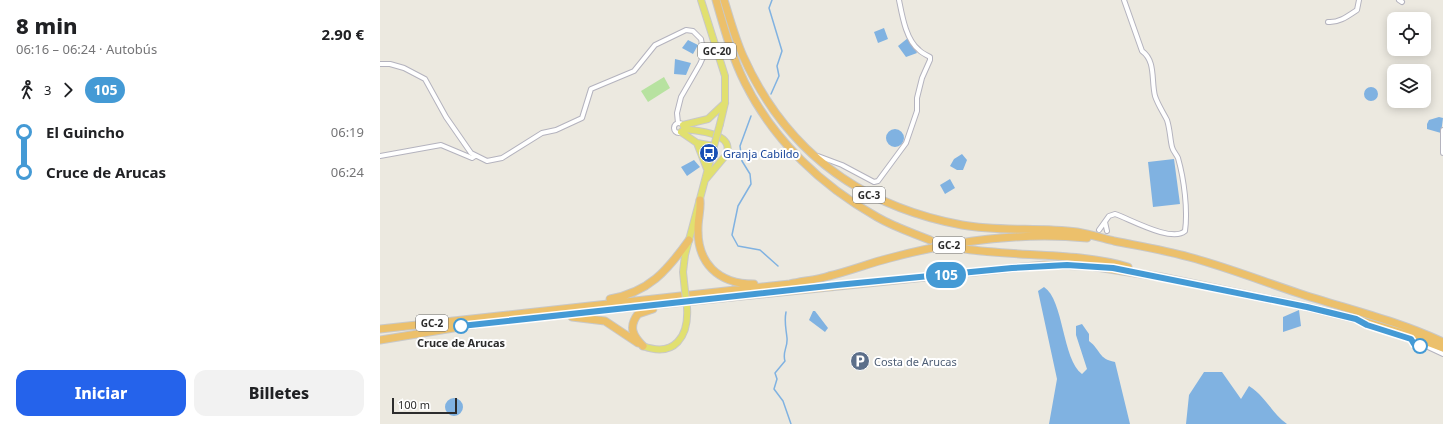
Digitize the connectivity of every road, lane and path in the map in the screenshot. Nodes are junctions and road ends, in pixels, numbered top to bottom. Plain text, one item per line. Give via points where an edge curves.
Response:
1 (701, 0) edge
2 (716, 0) edge
3 (724, 0) edge
4 (898, 0) edge
5 (1124, 0) edge
6 (1359, 0) edge
7 (1328, 22) dead end
8 (380, 64) edge
9 (756, 83) junction
10 (725, 103) junction
11 (682, 127) junction
12 (1443, 130) edge
13 (697, 143) junction
14 (714, 146) junction
15 (1443, 152) edge
16 (473, 154) junction
17 (380, 156) edge
18 (818, 156) junction
19 (842, 165) junction
20 (835, 169) joint
21 (707, 171) junction
22 (705, 180) junction
23 (700, 200) junction
24 (1105, 221) junction
25 (1099, 230) dead end
26 (1107, 231) dead end
27 (688, 240) junction
28 (930, 240) tunnel mouth
29 (1113, 240) junction
30 (966, 249) tunnel mouth
31 (1161, 277) junction
32 (770, 289) junction
33 (578, 307) junction
34 (553, 316) junction
35 (1356, 319) junction
36 (380, 329) edge
37 (380, 340) edge
38 (1443, 342) edge
39 (644, 346) junction
40 (1443, 348) edge
41 (1443, 354) edge

1 - 10 main road, GC-20 via 725,76
2 - 28 highway, GC-3 via 724,29 745,82 768,122 799,158 821,180 848,200 879,218
3 - 9 highway, GC-3 via 742,55
4 - 19 street via 902,18 911,38 918,50 930,57 922,78 911,131 899,154 878,181 870,181
5 - 24 street via 1142,50 1149,56 1155,94 1177,158 1186,205 1186,223 1185,231 1177,234 1146,227 1116,214 1109,216
6 - 7 street via 1357,10 1345,18
8 - 16 street via 404,68 425,79 446,116
9 - 18 highway via 793,131
9 - 29 highway, GC-3 via 777,116 809,152 847,182 888,204 918,215 964,225 1006,230 1077,232
10 - 11 main road via 708,118
10 - 14 main road, GC-20, bridge
11 - 13 main road
11 - 16 street via 677,113 681,98 704,55 701,38 693,31 686,30 654,45 634,72 591,88 584,114 577,121 542,133 502,158 487,161
11 - 22 main road via 722,137 727,144 726,155
12 - 15 street
13 - 14 main road
13 - 21 main road
14 - 21 main road, GC-20
16 - 17 street via 472,158 441,145
18 - 19 street
18 - 20 highway
19 - 20 street via 837,165
21 - 22 main road, GC-20
22 - 23 main road, GC-20
23 - 27 main road, GC-20
23 - 32 highway via 699,238 703,258 708,266 729,280
24 - 25 street
24 - 26 street
27 - 33 highway via 670,266 651,284 622,297
27 - 39 main road, GC-20, bridge via 683,272 687,326 680,340 674,345 661,350
29 - 32 highway, GC-2 via 1073,237 990,239 932,248
29 - 38 highway, GC-2 via 1209,263 1303,295 1379,316
30 - 31 highway via 997,254 1078,258 1118,264
31 - 32 highway, GC-2 via 1106,267 1046,265
31 - 35 highway, GC-2
32 - 33 highway, GC-2
32 - 34 highway, GC-2
32 - 39 highway via 751,297 643,311 635,318 632,328 637,340
33 - 36 highway, GC-2
34 - 37 highway, GC-2 via 490,322
34 - 39 highway via 605,321
35 - 40 highway, GC-2
35 - 41 street

